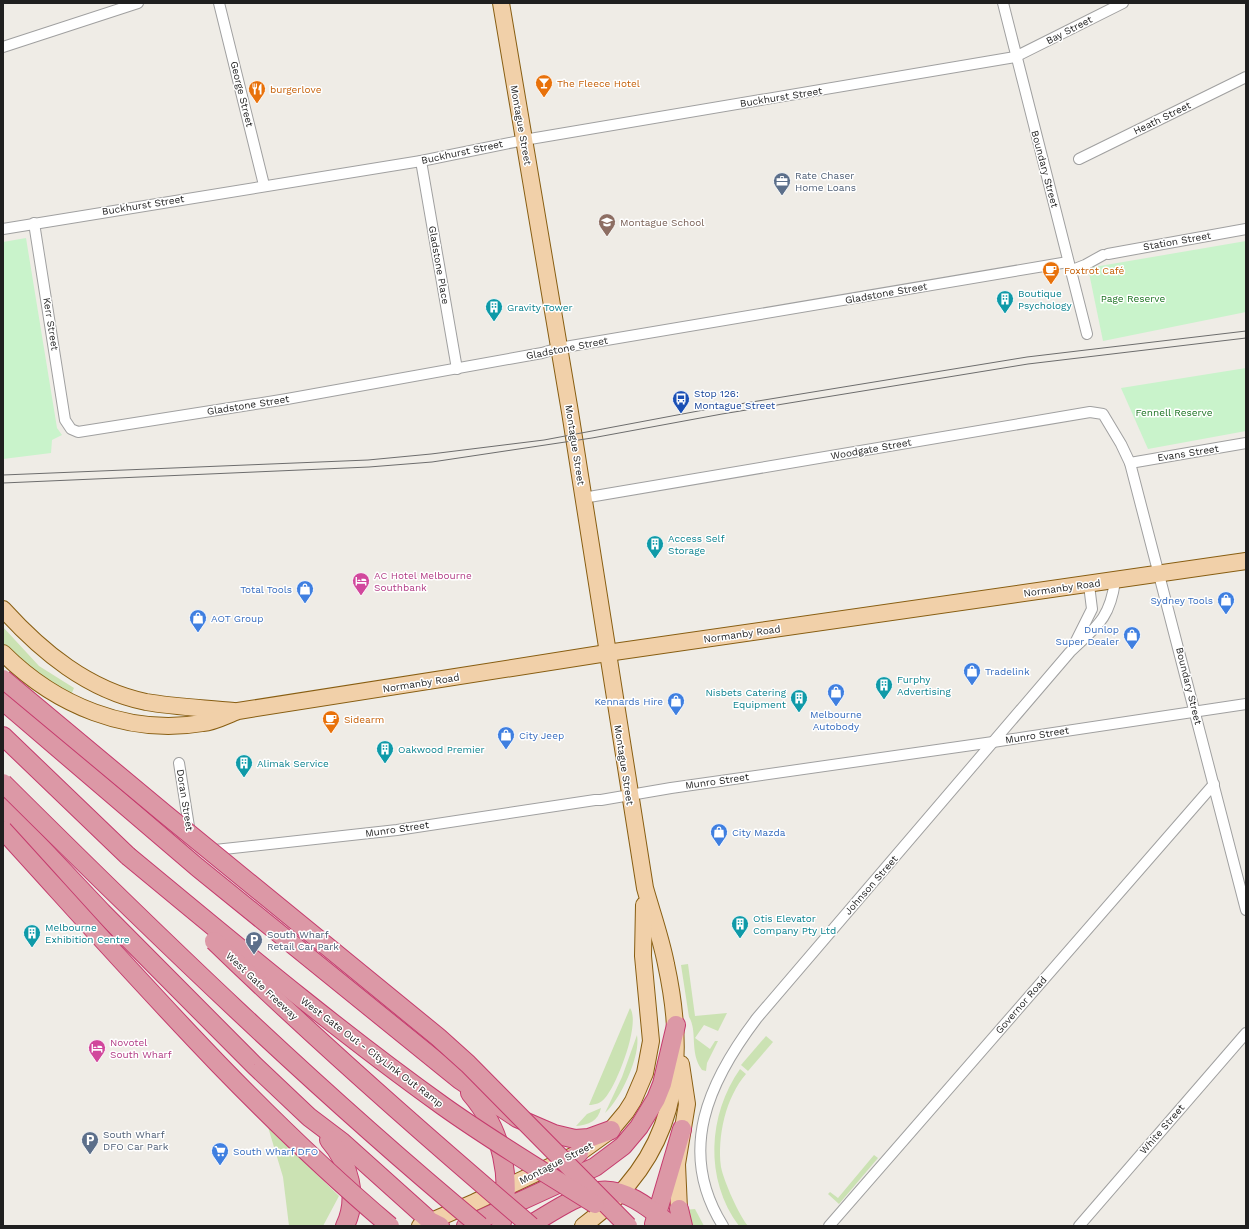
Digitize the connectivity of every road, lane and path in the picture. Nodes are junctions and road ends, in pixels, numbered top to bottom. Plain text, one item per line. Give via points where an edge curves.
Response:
1 (138, 3) edge
2 (219, 3) edge
3 (501, 3) edge
4 (1003, 3) edge
5 (1123, 3) edge
6 (3, 47) edge
7 (1015, 57) junction
8 (1246, 76) edge
9 (524, 140) junction
10 (1079, 159) dead end
11 (421, 161) junction
12 (264, 185) junction
13 (34, 223) junction
14 (3, 229) edge
15 (1246, 229) edge
16 (1069, 266) junction
17 (1087, 334) dead end
18 (559, 348) junction
19 (457, 369) junction
20 (68, 425) joint
21 (1246, 443) edge
22 (1130, 463) junction
23 (583, 498) junction
24 (1246, 561) edge
25 (1160, 574) junction
26 (1115, 581) junction
27 (1089, 585) junction
28 (3, 609) edge
29 (1070, 652) junction
30 (3, 653) edge
31 (607, 653) junction
32 (3, 679) edge
33 (3, 701) edge
34 (1246, 704) edge
35 (238, 711) junction
36 (1195, 711) junction
37 (3, 736) edge
38 (993, 742) junction
39 (179, 763) dead end
40 (3, 783) edge
41 (1214, 784) junction
42 (629, 795) junction
43 (3, 807) edge
44 (3, 830) edge
45 (192, 837) joint
46 (128, 856) junction
47 (645, 888) junction
48 (1246, 910) edge
49 (1246, 1032) edge
50 (676, 1033) junction
51 (460, 1080) junction
52 (309, 1117) junction
53 (682, 1129) junction
54 (610, 1130) junction
55 (579, 1153) junction
56 (556, 1184) junction
57 (506, 1188) junction
58 (620, 1194) junction
59 (502, 1218) edge
60 (681, 1218) edge
61 (550, 1220) edge
62 (655, 1220) edge
63 (430, 1224) edge
64 (345, 1226) edge
65 (390, 1226) edge
66 (466, 1226) edge
67 (480, 1226) edge
68 (528, 1226) edge
69 (531, 1226) edge
70 (583, 1226) edge
71 (629, 1226) edge
72 (672, 1226) edge
73 (723, 1226) edge
74 (828, 1226) edge
75 (1079, 1226) edge

1 - 6 street
2 - 12 street, George Street
3 - 9 main road, Montague Street
4 - 7 street, Boundary Street
5 - 7 street, Bay Street
7 - 9 street, Buckhurst Street
7 - 16 street, Boundary Street
8 - 10 street, Heath Street
9 - 11 street, Buckhurst Street
9 - 18 main road, Montague Street
11 - 12 street, Buckhurst Street
11 - 19 street, Gladstone Place
12 - 13 street, Buckhurst Street
13 - 14 street, Buckhurst Street
13 - 20 street, Kerr Street
15 - 16 street, Station Street via 1105,255 1085,265
16 - 17 street, Boundary Street
16 - 18 street, Gladstone Street
18 - 19 street, Gladstone Street
18 - 23 main road, Montague Street
19 - 20 street, Gladstone Street via 84,431 75,431
21 - 22 street, Evans Street
22 - 23 street, Woodgate Street via 1107,418 1103,414 1093,412
22 - 25 street, Boundary Street
23 - 31 main road, Montague Street
24 - 25 main road, Normanby Road
25 - 26 main road, Normanby Road
25 - 36 street, Boundary Street
26 - 27 main road, Normanby Road
26 - 29 street, Johnson Street via 1112,601 1103,618
27 - 29 street, Johnson Street via 1092,609
27 - 31 main road, Normanby Road
28 - 35 main road, Normanby Road via 50,655 103,687 145,702
29 - 38 street, Johnson Street
30 - 35 main road, Normanby Road via 31,678 57,696 118,720 159,725 204,723
31 - 35 main road, Normanby Road
31 - 42 main road, Montague Street
32 - 71 highway, bridge via 438,1037
33 - 51 highway via 197,867
34 - 36 street, Munro Street
36 - 38 street, Munro Street
36 - 41 street, Boundary Street
37 - 46 highway, West Gate Freeway
38 - 42 street, Munro Street
38 - 73 street, Johnson Street via 757,1018 728,1059 712,1091 704,1118 700,1161 707,1194
39 - 45 street, Doran Street via 188,828
40 - 67 highway, bridge via 224,998
41 - 48 street, Boundary Street
41 - 74 street, Governor Road
42 - 45 street, Munro Street via 397,830 215,850 202,846
42 - 47 main road, Montague Street
43 - 52 highway via 167,980
44 - 65 highway, bridge via 230,1078 331,1175
46 - 69 highway, West Gate Freeway, bridge via 330,1050
46 - 71 highway, West Gate Out - CityLink Out Ramp, bridge via 291,990 443,1106
47 - 50 main road, Montague Street via 666,963
47 - 54 main road, Montague Street via 643,956 650,1023 649,1058 633,1101
49 - 75 street, White Street
50 - 53 main road via 687,1104
50 - 56 highway via 662,1084 639,1127 623,1146 604,1161
50 - 58 main road, Montague Street via 674,1088 669,1108 650,1153
51 - 54 highway via 517,1118 554,1134 575,1139 589,1138
51 - 57 highway via 476,1099 496,1136 504,1162
52 - 63 highway via 342,1142
52 - 64 highway via 333,1145 347,1169 352,1197
53 - 60 main road via 677,1164
53 - 62 highway
54 - 55 main road, Montague Street
55 - 56 highway via 568,1163
55 - 57 main road, Montague Street
56 - 59 highway
56 - 61 highway
57 - 59 highway
57 - 63 main road, Montague Street
58 - 61 highway via 599,1191 570,1203
58 - 62 highway via 638,1202
58 - 70 main road, Montague Street
59 - 66 highway
61 - 68 highway
62 - 72 highway

